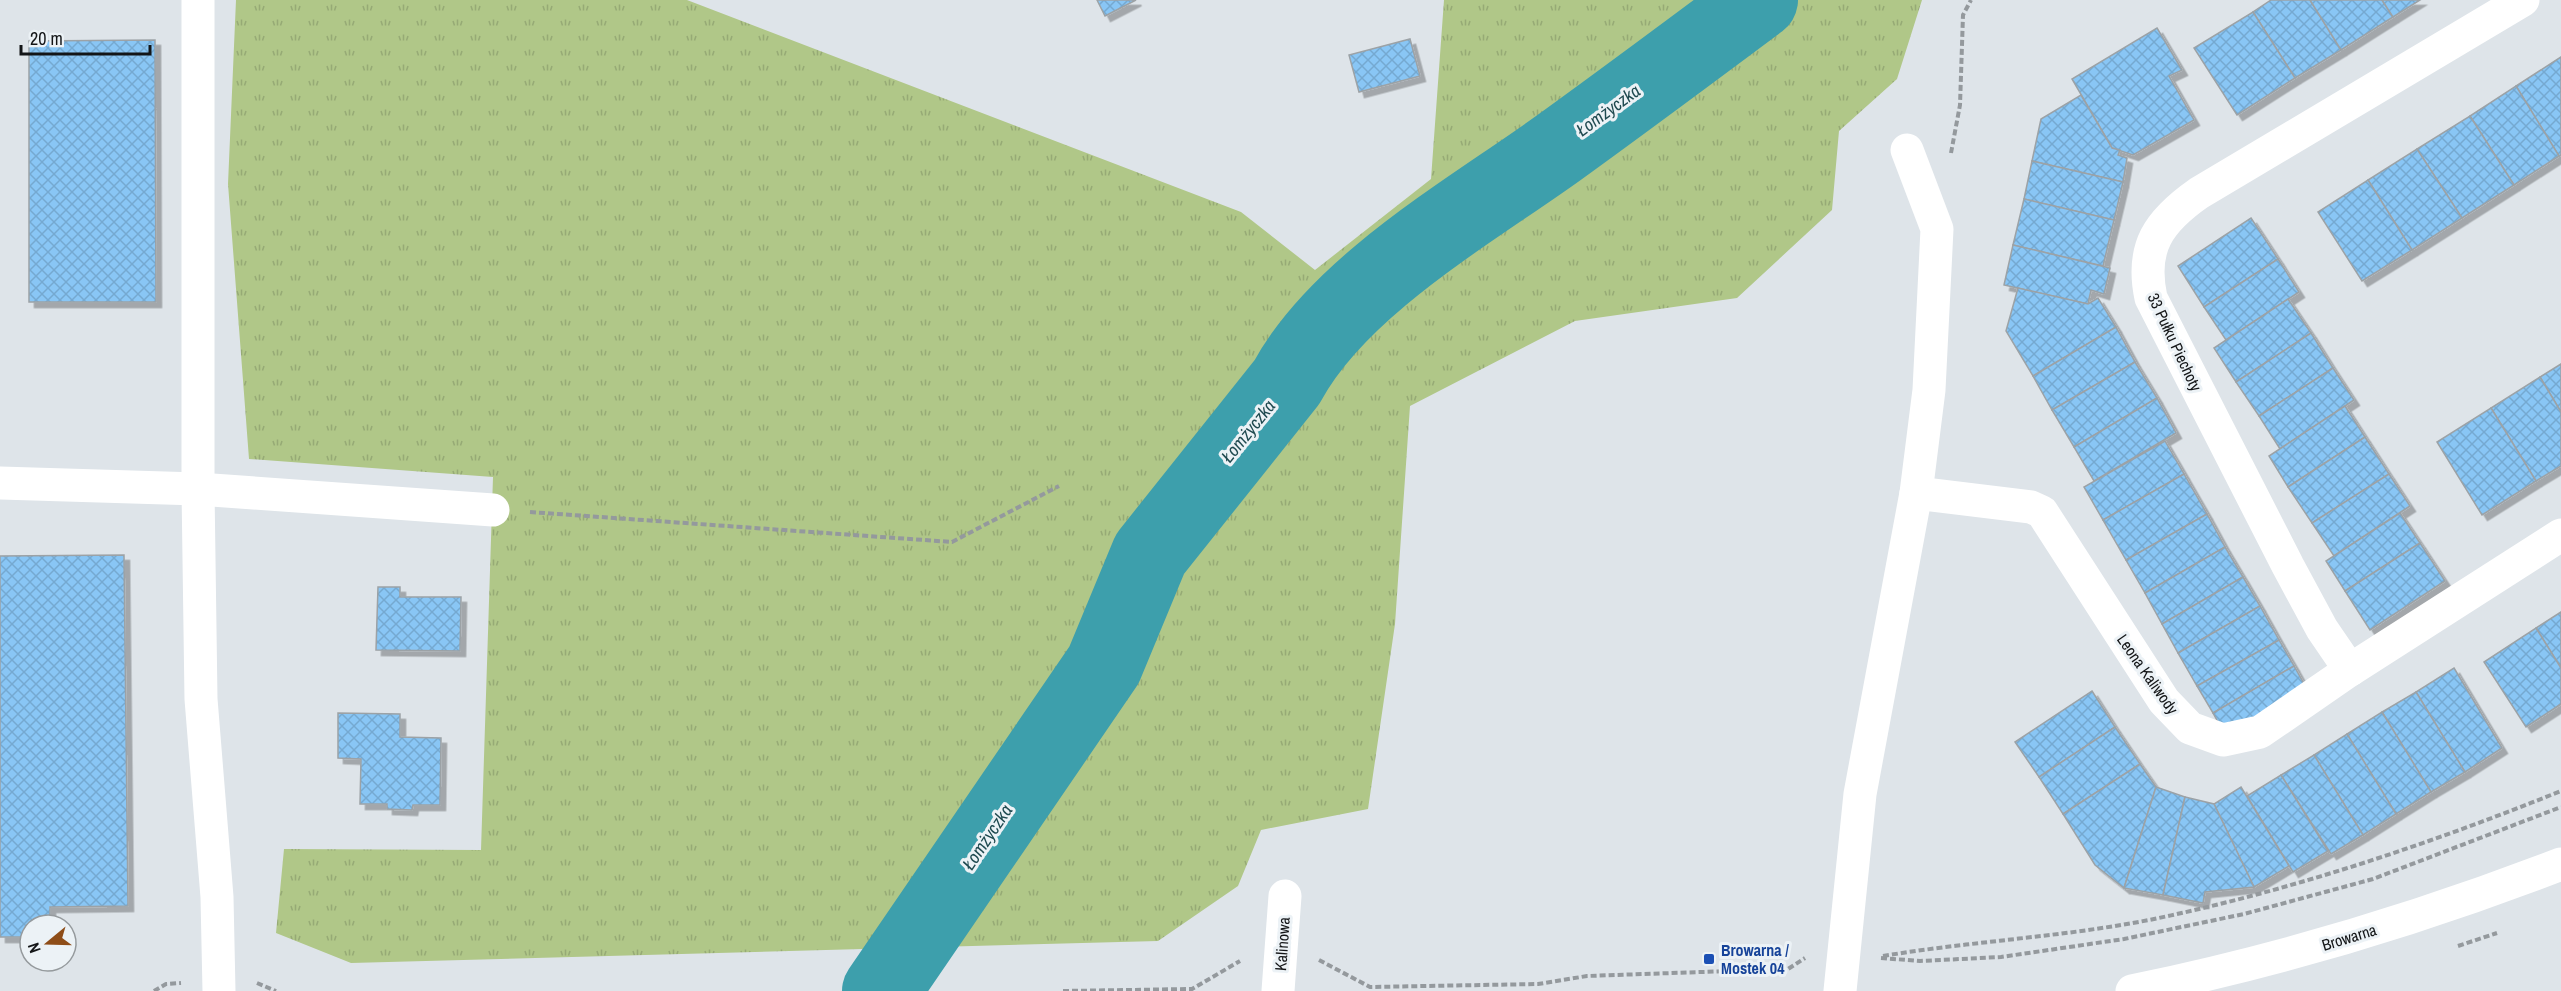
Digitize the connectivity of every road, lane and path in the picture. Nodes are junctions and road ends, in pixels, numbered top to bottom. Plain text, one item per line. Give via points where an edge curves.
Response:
1 (198, 0) edge
2 (1971, 0) edge
3 (2523, 0) edge
4 (1907, 150) dead end
5 (1950, 161) dead end
6 (0, 483) edge
7 (1059, 486) dead end
8 (198, 489) junction
9 (1916, 493) junction
10 (493, 510) joint
11 (2561, 535) edge
12 (2350, 670) junction
13 (2561, 791) edge
14 (2561, 807) edge
15 (2561, 864) edge
16 (1285, 896) dead end
17 (1845, 956) junction
18 (1279, 976) edge
19 (219, 991) edge
20 (1063, 991) edge
21 (1840, 991) edge
22 (2132, 991) edge

1 - 8 street
2 - 5 path via 1963,15 1960,105
3 - 12 street, 33 Pułku Piechoty via 2199,193 2166,219 2152,245 2148,281 2151,298 2288,566 2322,629
4 - 9 street via 1937,229 1929,390
6 - 8 street
7 - 10 path via 952,542
8 - 10 street
8 - 19 street via 201,699 218,897
9 - 12 street, Leona Kaliwody via 2031,507 2042,512 2164,701 2190,728 2207,736 2230,739 2260,732
9 - 17 street via 1860,794
11 - 12 street, Leona Kaliwody
13 - 14 path via 2381,858 2154,919 1877,957 1920,961 2001,957 2124,939 2244,914 2373,879
15 - 22 street, Browarna via 2457,904 2331,943
16 - 18 street, Kalinowa
17 - 18 path via 1807,956 1788,969 1587,976 1538,984 1370,987 1319,960
17 - 21 street
18 - 20 path via 1239,961 1192,989

